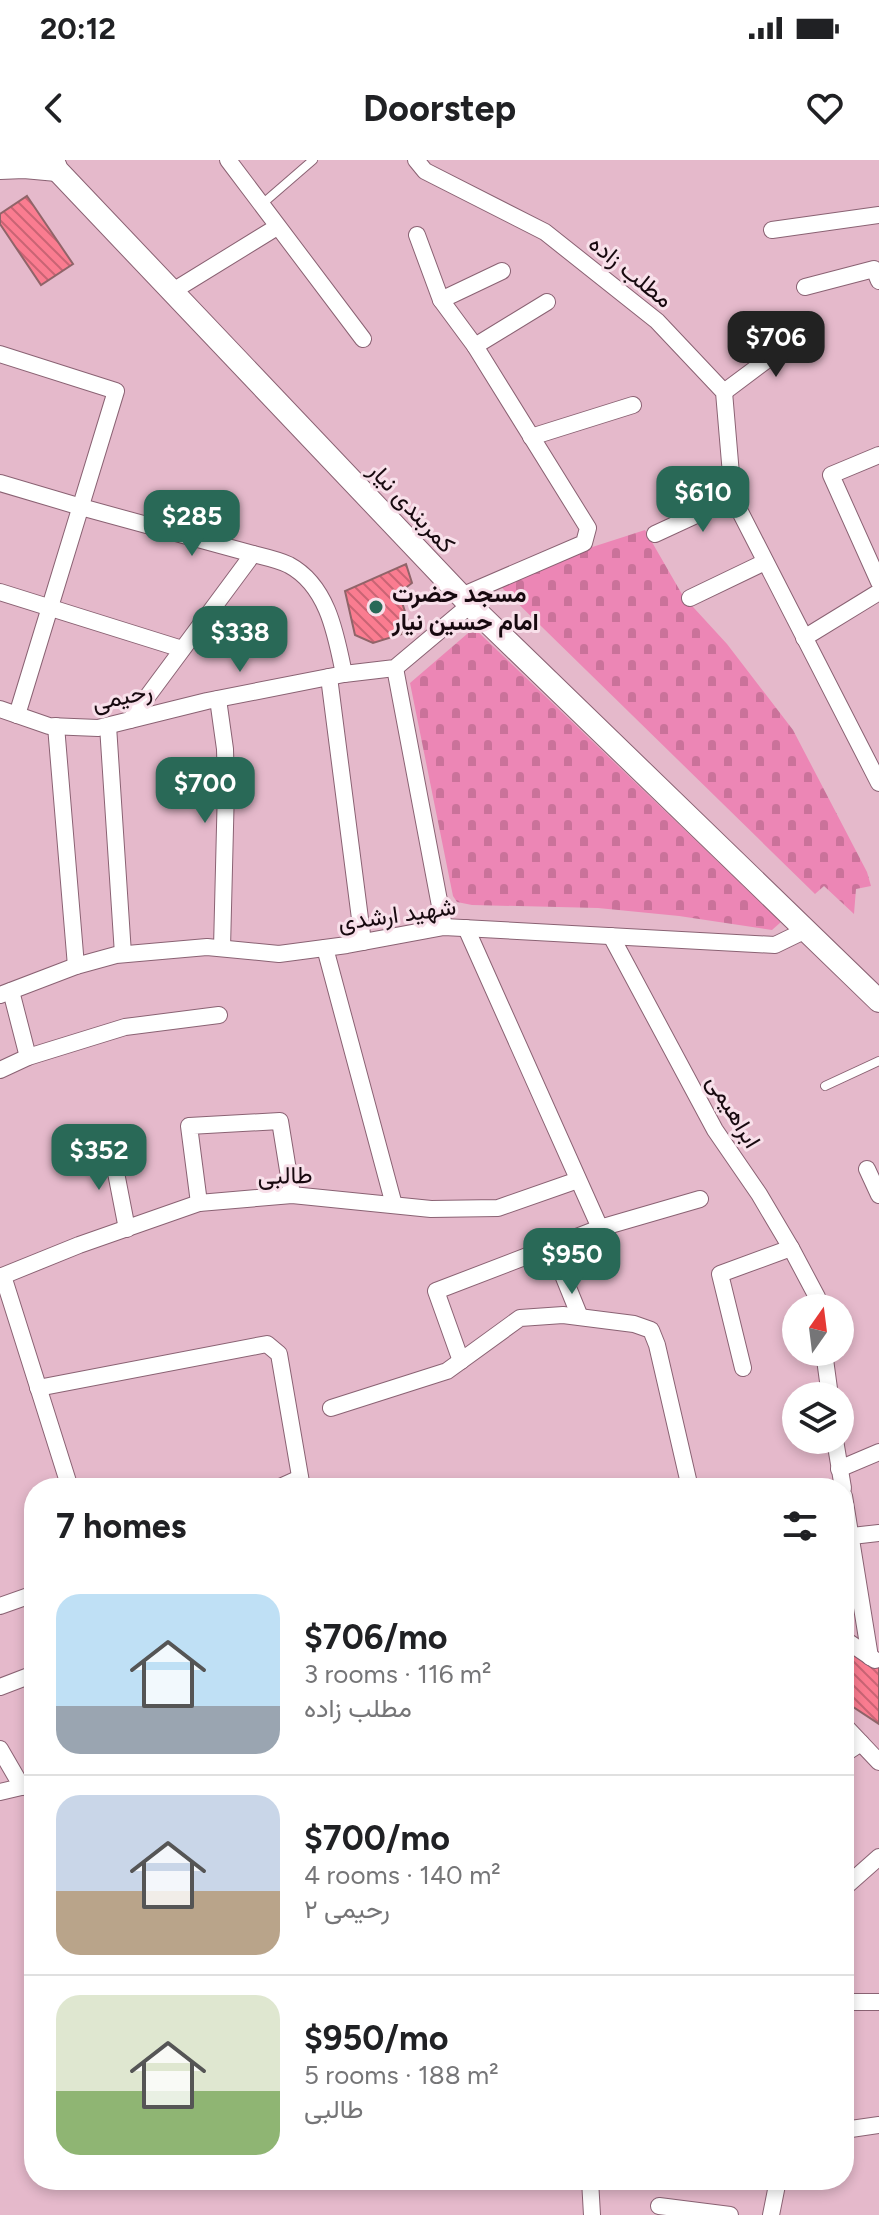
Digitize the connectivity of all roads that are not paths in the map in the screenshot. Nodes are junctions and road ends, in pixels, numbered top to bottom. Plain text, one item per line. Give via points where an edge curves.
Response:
1 (228, 160) edge
2 (313, 160) edge
3 (416, 160) edge
4 (55, 165) edge
5 (0, 168) edge
6 (261, 205) junction
7 (879, 215) edge
8 (277, 227) junction
9 (772, 230) dead end
10 (417, 235) dead end
11 (502, 271) dead end
12 (879, 281) edge
13 (805, 287) dead end
14 (173, 291) junction
15 (441, 300) junction
16 (547, 302) dead end
17 (803, 333) dead end
18 (363, 339) dead end
19 (475, 346) junction
20 (0, 354) edge
21 (724, 392) junction
22 (633, 405) dead end
23 (531, 437) junction
24 (879, 455) edge
25 (0, 483) edge
26 (733, 498) junction
27 (81, 507) junction
28 (655, 534) dead end
29 (253, 554) junction
30 (765, 562) junction
31 (879, 582) edge
32 (0, 592) edge
33 (879, 592) edge
34 (690, 598) dead end
35 (465, 601) junction
36 (49, 608) junction
37 (804, 638) junction
38 (182, 649) junction
39 (395, 668) junction
40 (337, 676) junction
41 (218, 699) junction
42 (0, 709) edge
43 (17, 715) junction
44 (130, 720) junction
45 (56, 726) junction
46 (108, 726) junction
47 (879, 783) edge
48 (444, 927) junction
49 (466, 928) junction
50 (806, 930) junction
51 (611, 936) junction
52 (363, 942) junction
53 (222, 948) junction
54 (325, 948) junction
55 (123, 954) junction
56 (76, 966) junction
57 (6, 993) edge
58 (879, 1001) edge
59 (219, 1015) dead end
60 (28, 1057) junction
61 (879, 1061) edge
62 (0, 1070) edge
63 (825, 1086) dead end
64 (111, 1147) dead end
65 (867, 1169) dead end
66 (578, 1180) junction
67 (292, 1195) junction
68 (879, 1195) edge
69 (700, 1199) dead end
70 (199, 1203) junction
71 (394, 1205) junction
72 (600, 1228) junction
73 (127, 1229) junction
74 (552, 1248) junction
75 (791, 1248) junction
76 (1, 1276) edge
77 (815, 1294) edge
78 (580, 1317) junction
79 (461, 1361) junction
80 (743, 1368) dead end
81 (38, 1388) junction
82 (331, 1408) dead end
83 (879, 1452) edge
84 (837, 1454) edge
85 (839, 1469) junction
86 (67, 1478) edge
87 (300, 1478) edge
88 (688, 1478) edge
89 (841, 1478) edge
90 (879, 1533) edge
91 (854, 1536) edge
92 (854, 1564) edge
93 (24, 1596) edge
94 (2, 1599) edge
95 (854, 1646) edge
96 (875, 1660) edge
97 (24, 1678) edge
98 (0, 1687) edge
99 (854, 1736) edge
100 (861, 1743) junction
101 (854, 1748) edge
102 (0, 1749) edge
103 (879, 1762) edge
104 (24, 1780) edge
105 (24, 1786) edge
106 (0, 1792) edge
107 (879, 1857) edge
108 (854, 1879) edge
109 (854, 2002) edge
110 (879, 2002) edge
111 (879, 2125) edge
112 (854, 2129) edge
113 (591, 2190) edge
114 (776, 2190) edge
115 (659, 2206) dead end
116 (592, 2215) edge
117 (730, 2215) edge
118 (771, 2215) edge

1 - 6 street
2 - 6 lane
3 - 21 street, مطلب زاده via 425,171 545,232 657,321
4 - 5 main road
4 - 14 main road, کمربندی نیار
6 - 8 street
7 - 9 street
8 - 14 street
8 - 18 street
10 - 15 street
11 - 15 street
12 - 13 street via 874,269
14 - 35 main road, کمربندی نیار
15 - 19 street
16 - 19 street
17 - 21 street
19 - 23 street
20 - 27 street via 116,391
21 - 26 street
22 - 23 street
23 - 35 street via 588,528 584,543
24 - 31 street via 831,475
25 - 27 street
26 - 28 street
26 - 30 street
27 - 29 street
27 - 36 street
29 - 38 street
29 - 40 street via 288,564 321,596 334,628
30 - 34 street
30 - 37 street
32 - 36 street
33 - 37 street
35 - 39 street
35 - 50 main road, کمربندی نیار
36 - 38 street
36 - 43 street
37 - 47 street
38 - 44 street
39 - 40 street, رحیمی
39 - 48 street
40 - 41 street, رحیمی
40 - 52 street
41 - 44 street, رحیمی
41 - 53 street via 226,787
42 - 43 street, رحیمی
43 - 45 street, رحیمی
44 - 46 street, رحیمی
45 - 46 street, رحیمی
45 - 56 street
46 - 55 street
48 - 49 street, شهید ارشدی
48 - 52 street, شهید ارشدی
49 - 51 street, شهید ارشدی
49 - 66 street
50 - 51 street, شهید ارشدی via 775,945
50 - 58 main road, کمربندی نیار
51 - 75 street, ابراهیمی via 715,1130
52 - 54 street, شهید ارشدی
53 - 54 street, شهید ارشدی via 279,954
53 - 55 street, شهید ارشدی
54 - 71 street
55 - 56 street, شهید ارشدی
56 - 57 street, شهید ارشدی
57 - 60 street
59 - 60 street via 125,1027
60 - 62 street
61 - 63 lane
64 - 73 street
65 - 68 street
66 - 71 street, طالبی via 498,1208
66 - 72 street
67 - 70 street, طالبی
67 - 70 street via 280,1121 189,1126
67 - 71 street, طالبی
69 - 72 street
70 - 73 street, طالبی
72 - 74 street
73 - 76 street, طالبی
74 - 78 street
74 - 79 street via 436,1291
75 - 77 street, ابراهیمی
75 - 80 street via 720,1274
76 - 81 street
78 - 79 street via 520,1318
78 - 88 street via 651,1330
79 - 82 street via 447,1371
81 - 86 street
81 - 87 street via 267,1344 279,1354
83 - 85 street
84 - 85 street
85 - 89 street
90 - 91 street
92 - 96 street
93 - 94 street
95 - 96 street
97 - 98 street
99 - 100 street
100 - 101 street
100 - 103 street
102 - 104 street
105 - 106 street
107 - 108 street
109 - 110 street
111 - 112 street
113 - 116 street
114 - 118 street
115 - 117 street

